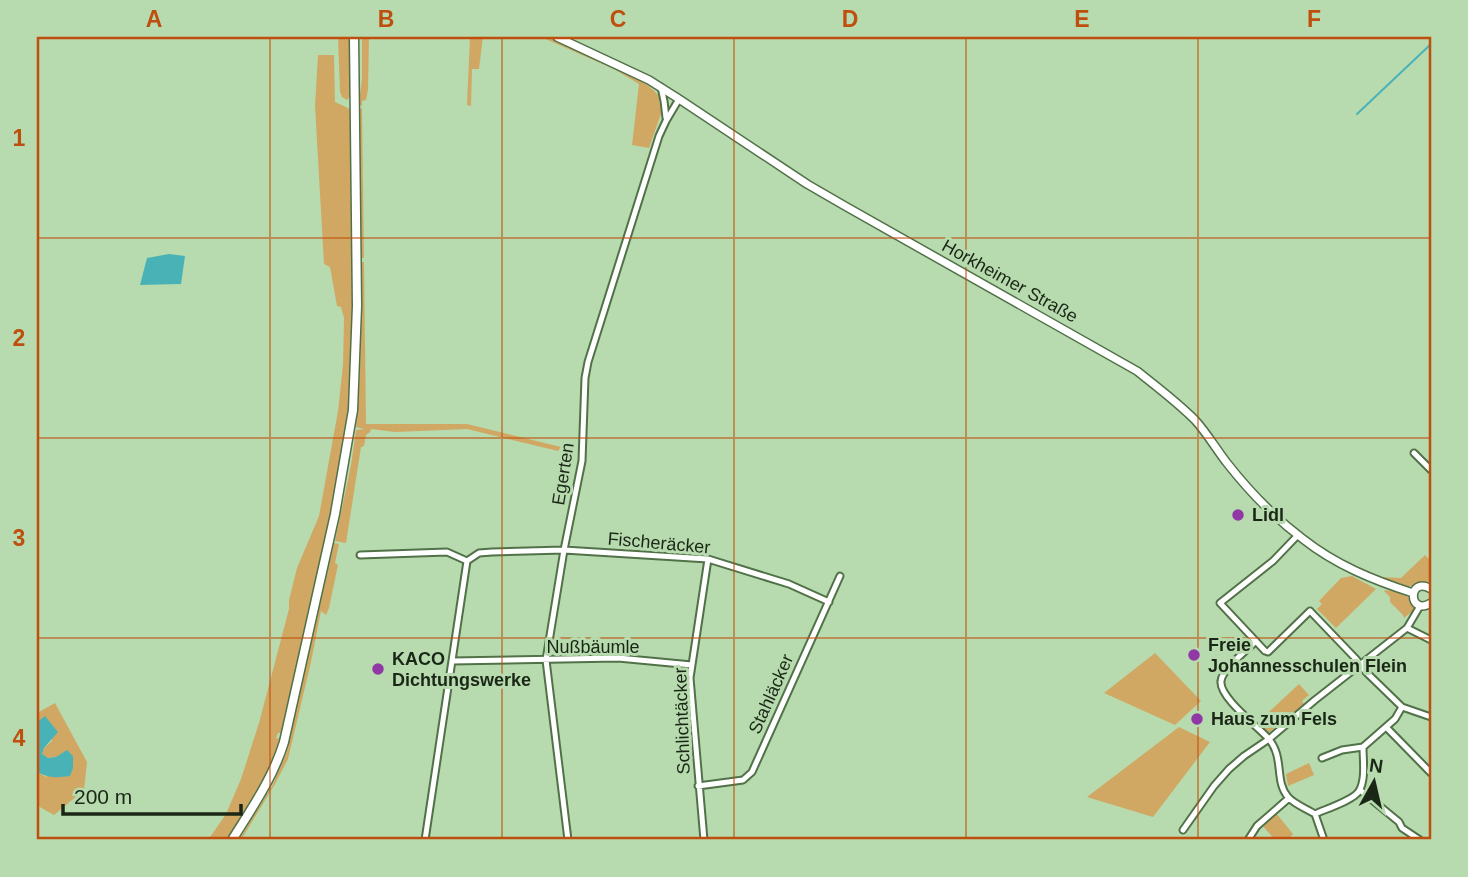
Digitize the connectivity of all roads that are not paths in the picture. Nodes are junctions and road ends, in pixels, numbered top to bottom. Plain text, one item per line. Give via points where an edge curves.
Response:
1 (354, 37) edge
2 (557, 37) edge
3 (661, 87) junction
4 (680, 99) junction
5 (666, 121) junction
6 (1415, 453) dead end
7 (1431, 470) edge
8 (1298, 535) junction
9 (564, 550) junction
10 (360, 555) dead end
11 (708, 559) junction
12 (467, 561) junction
13 (840, 576) dead end
14 (1431, 588) edge
15 (1413, 593) junction
16 (828, 601) junction
17 (1431, 603) edge
18 (1420, 606) junction
19 (1407, 628) junction
20 (1431, 640) edge
21 (1256, 641) junction
22 (545, 660) junction
23 (452, 661) junction
24 (692, 665) junction
25 (1361, 665) junction
26 (1402, 706) junction
27 (1431, 717) edge
28 (1386, 727) junction
29 (1269, 739) junction
30 (1363, 747) junction
31 (1322, 758) dead end
32 (1431, 773) edge
33 (698, 786) junction
34 (1360, 790) junction
35 (1289, 798) junction
36 (1315, 814) junction
37 (1183, 830) dead end
38 (232, 840) edge
39 (425, 840) edge
40 (568, 840) edge
41 (704, 840) edge
42 (1248, 840) edge
43 (1324, 840) edge
44 (1420, 840) edge

1 - 38 main road via 357,306 350,433 284,742 263,790
2 - 3 main road, Horkheimer Straße
3 - 4 main road, Horkheimer Straße
3 - 5 street, Egerten
4 - 5 street, Egerten
4 - 8 main road, Horkheimer Straße via 807,184 1137,372 1196,422 1249,488
5 - 9 street, Egerten via 588,362 582,461
6 - 7 street
8 - 15 main road, Horkheimer Straße via 1355,572
8 - 21 street via 1220,603
9 - 11 street, Fischeräcker
9 - 12 street, Fischeräcker via 479,553
9 - 22 street, Egerten
10 - 12 street via 447,552
11 - 16 street, Fischeräcker
11 - 24 street, Schlichtäcker
12 - 23 street
13 - 16 street, Stahläcker
14 - 15 main road via 1420,586
15 - 18 main road
16 - 33 street, Stahläcker via 752,772 743,780
17 - 18 main road
18 - 19 street
19 - 20 street
19 - 25 street
21 - 25 street via 1268,652 1310,611
21 - 29 street via 1224,672 1220,682 1227,698
22 - 23 street, Nußbäumle
22 - 24 street, Nußbäumle via 618,658
22 - 40 street, Egerten
23 - 39 street
24 - 33 street, Schlichtäcker
25 - 26 street
25 - 29 street
26 - 27 street
26 - 28 street
28 - 30 street
28 - 32 street
29 - 35 street via 1278,752 1282,786
29 - 37 street via 1229,769
30 - 31 street
30 - 34 street
33 - 41 street, Schlichtäcker
34 - 36 street
34 - 44 street
35 - 36 street
35 - 42 street
36 - 43 street

